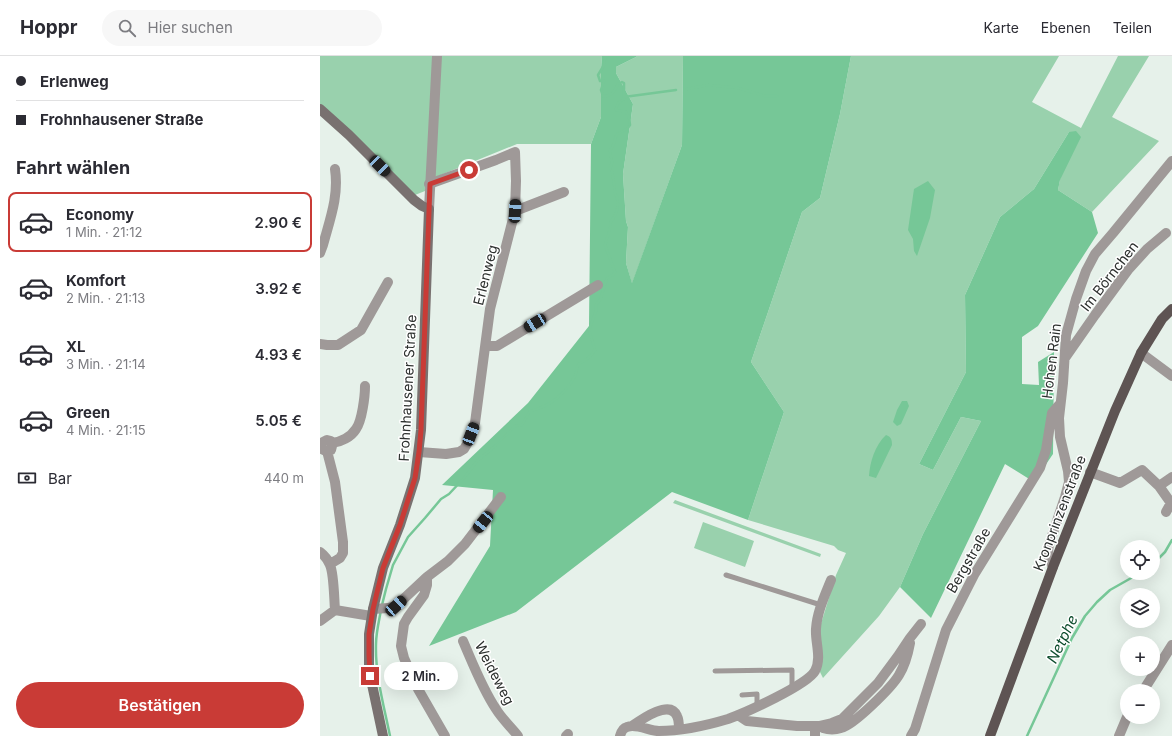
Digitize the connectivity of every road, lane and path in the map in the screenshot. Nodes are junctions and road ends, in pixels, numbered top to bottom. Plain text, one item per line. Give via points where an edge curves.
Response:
1 (437, 56) edge
2 (320, 109) edge
3 (1172, 161) edge
4 (334, 169) dead end
5 (430, 184) junction
6 (564, 192) dead end
7 (429, 208) junction
8 (515, 211) junction
9 (1166, 233) dead end
10 (320, 253) edge
11 (388, 282) dead end
12 (598, 285) dead end
13 (1172, 309) edge
14 (320, 344) edge
15 (486, 346) junction
16 (1141, 353) junction
17 (1064, 360) junction
18 (1172, 376) edge
19 (365, 386) dead end
20 (1060, 405) junction
21 (325, 446) edge
22 (419, 452) junction
23 (1090, 472) junction
24 (1172, 477) edge
25 (1159, 486) junction
26 (500, 497) dead end
27 (1166, 512) dead end
28 (320, 552) edge
29 (330, 564) junction
30 (1053, 567) junction
31 (726, 576) dead end
32 (427, 577) junction
33 (831, 580) dead end
34 (821, 605) junction
35 (335, 610) junction
36 (372, 613) junction
37 (320, 621) edge
38 (921, 624) dead end
39 (463, 641) dead end
40 (1172, 645) edge
41 (715, 671) dead end
42 (1147, 684) edge
43 (792, 689) junction
44 (742, 695) dead end
45 (757, 707) junction
46 (738, 715) junction
47 (1125, 724) edge
48 (632, 726) junction
49 (679, 729) junction
50 (816, 729) edge
51 (383, 736) edge
52 (445, 736) edge
53 (518, 736) edge
54 (620, 736) edge
55 (911, 736) edge
56 (990, 736) edge
57 (1119, 736) edge

1 - 5 street
2 - 7 main road via 418,204
3 - 17 street, Hohen Rain via 1091,259 1068,325
4 - 10 street via 336,192
5 - 7 street
5 - 8 street, Erlenweg via 515,152
6 - 8 street
7 - 22 main road, Frohnhausener Straße
8 - 15 street, Erlenweg via 490,309
9 - 17 street, Im Börnchen via 1128,270
11 - 14 street via 361,330 338,345
12 - 15 street via 497,346
13 - 16 main road, Kronprinzenstraße via 1162,319
15 - 22 street, Erlenweg via 475,423 464,449 454,454
16 - 18 street
16 - 23 main road, Kronprinzenstraße
17 - 20 street, Hohen Rain
19 - 21 street via 356,430 341,442
20 - 30 street, Hohen Rain via 1060,437 1069,482 1049,545 1049,558
20 - 55 street, Bergstraße via 1052,413 1046,450 1040,468 974,575 946,630
21 - 29 street via 335,482 343,542 343,553
22 - 36 main road, Frohnhausener Straße via 415,478 383,568
23 - 25 street via 1120,483 1142,470
23 - 30 main road, Kronprinzenstraße
24 - 25 street
25 - 27 street via 1171,503
26 - 32 street via 465,544
28 - 29 street
29 - 35 street
30 - 56 main road, Kronprinzenstraße
31 - 34 lane
32 - 36 street via 396,606
32 - 52 street via 424,594 404,624 401,646 418,689
33 - 34 street
34 - 43 street via 816,630 818,661 815,671
35 - 36 street
35 - 37 street
36 - 51 main road, Frohnhausener Straße via 369,665
38 - 50 street via 878,683 842,719
39 - 53 street, Weideweg via 489,699
40 - 42 street
41 - 43 lane via 792,670
43 - 45 street
44 - 45 lane via 757,694
45 - 46 street
46 - 49 street via 712,724
46 - 50 street via 747,721
47 - 57 street
48 - 49 street via 658,731
48 - 49 street via 641,719 666,709 677,715
48 - 54 street via 622,730

